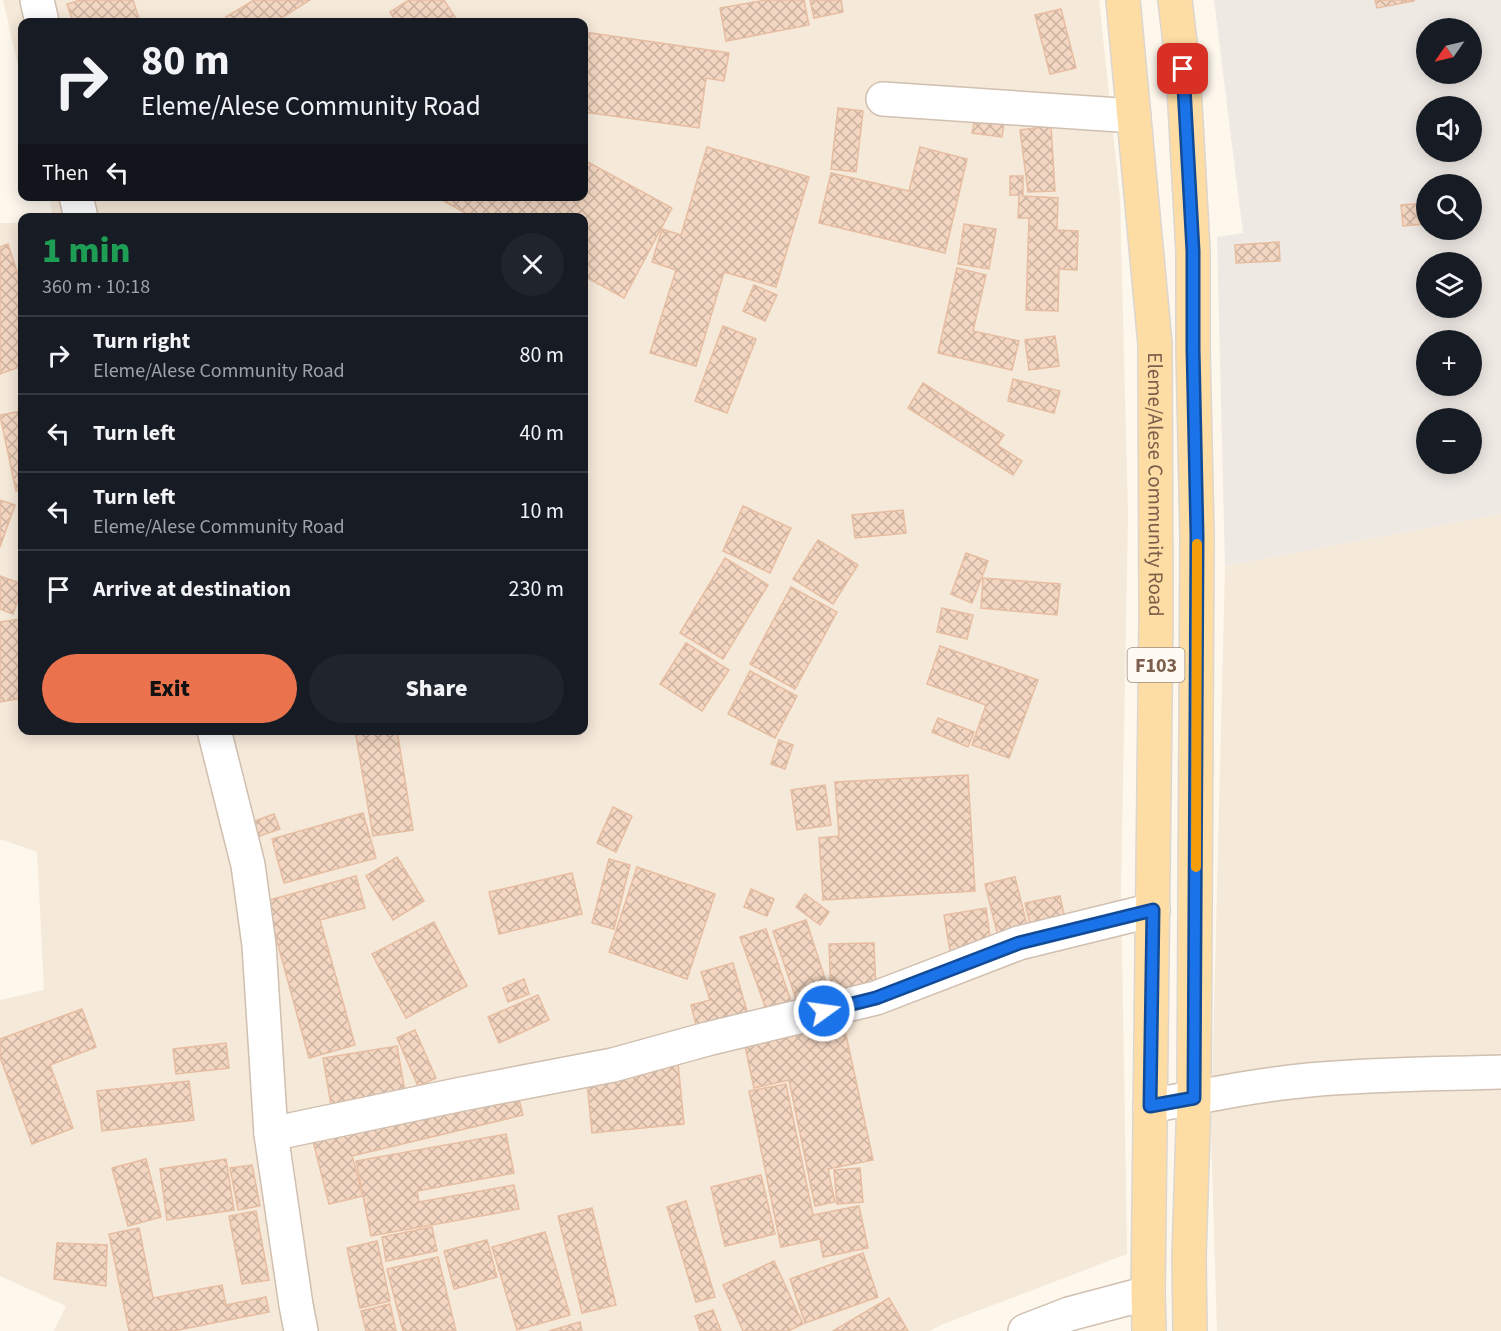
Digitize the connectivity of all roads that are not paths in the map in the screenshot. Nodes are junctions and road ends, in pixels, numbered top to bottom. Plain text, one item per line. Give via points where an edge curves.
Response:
1 (37, 0) edge
2 (1123, 0) edge
3 (1175, 0) edge
4 (41, 18) edge
5 (883, 99) dead end
6 (1134, 116) junction
7 (215, 735) edge
8 (1153, 910) junction
9 (1501, 1072) edge
10 (1194, 1098) junction
11 (1150, 1106) junction
12 (271, 1134) junction
13 (1148, 1293) junction
14 (302, 1331) edge
15 (1025, 1331) edge
16 (1149, 1331) edge
17 (1190, 1331) edge

1 - 4 street
2 - 6 main road, Eleme/Alese Community Road / F103
3 - 10 main road, Eleme/Alese Community Road / F103 via 1183,69 1193,251 1197,536
5 - 6 street
6 - 8 main road, Eleme/Alese Community Road / F103 via 1155,344
7 - 12 street via 248,865 256,922
8 - 11 main road, Eleme/Alese Community Road / F103
8 - 12 street via 1019,943 876,998 613,1065
9 - 10 street via 1309,1080
10 - 11 street
10 - 17 main road, Eleme/Alese Community Road / F103
11 - 13 main road, Eleme/Alese Community Road / F103
12 - 14 street
13 - 15 street via 1069,1314
13 - 16 main road, Eleme/Alese Community Road / F103

